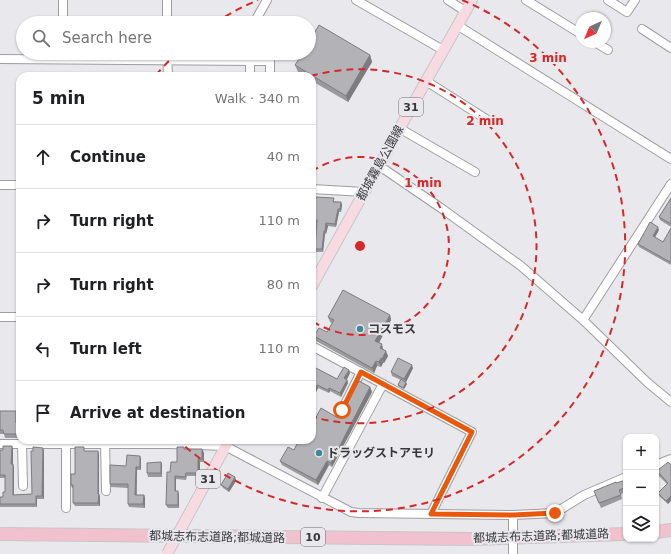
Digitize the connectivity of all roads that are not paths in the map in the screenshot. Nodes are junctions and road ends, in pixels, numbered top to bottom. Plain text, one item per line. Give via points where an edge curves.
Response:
1 (63, 0) edge
2 (167, 0) edge
3 (267, 0) edge
4 (356, 0) edge
5 (448, 0) edge
6 (472, 0) edge
7 (526, 0) edge
8 (608, 0) edge
9 (635, 0) edge
10 (465, 11) junction
11 (63, 16) edge
12 (167, 16) edge
13 (258, 16) edge
14 (457, 25) junction
15 (642, 29) dead end
16 (575, 30) edge
17 (605, 48) edge
18 (671, 48) edge
19 (443, 50) junction
20 (608, 50) dead end
21 (16, 58) edge
22 (0, 59) edge
23 (167, 60) edge
24 (229, 60) edge
25 (250, 61) junction
26 (168, 72) edge
27 (250, 72) edge
28 (270, 72) edge
29 (426, 81) junction
30 (486, 119) dead end
31 (399, 128) junction
32 (671, 159) edge
33 (378, 165) junction
34 (475, 172) dead end
35 (671, 184) edge
36 (0, 185) edge
37 (16, 185) edge
38 (316, 189) edge
39 (364, 192) junction
40 (316, 279) edge
41 (0, 317) edge
42 (16, 317) edge
43 (583, 320) junction
44 (316, 348) edge
45 (361, 372) junction
46 (382, 384) junction
47 (671, 402) edge
48 (342, 410) edge
49 (0, 444) edge
50 (22, 444) joint
51 (66, 444) edge
52 (105, 444) edge
53 (226, 444) edge
54 (229, 444) edge
55 (671, 459) edge
56 (659, 464) edge
57 (623, 478) edge
58 (22, 486) dead end
59 (106, 491) dead end
60 (322, 498) junction
61 (66, 508) dead end
62 (431, 514) junction
63 (513, 518) junction
64 (671, 530) edge
65 (659, 532) edge
66 (0, 534) edge
67 (623, 534) edge
68 (167, 554) edge
69 (513, 554) edge

1 - 11 street
2 - 12 street
3 - 13 street
4 - 19 street
5 - 10 street
6 - 10 main road, 都城霧島公園線 / 31
7 - 16 street
8 - 9 street via 628,12
10 - 14 main road, 都城霧島公園線 / 31
14 - 19 main road, 都城霧島公園線 / 31
14 - 32 street
15 - 18 street
17 - 20 street
19 - 29 main road, 都城霧島公園線 / 31
21 - 22 street
23 - 26 street
24 - 25 street
25 - 27 street
25 - 28 street via 270,61
29 - 30 street
29 - 31 main road, 都城霧島公園線 / 31
31 - 33 main road, 都城霧島公園線 / 31
31 - 34 street
33 - 39 main road, 都城霧島公園線 / 31
33 - 43 street via 521,266
35 - 43 street
36 - 37 street
38 - 39 street
39 - 40 main road, 都城霧島公園線 / 31
41 - 42 street
43 - 47 street
44 - 45 street
45 - 46 street
45 - 48 street
46 - 60 street
46 - 62 street via 472,432
49 - 50 street
50 - 58 street
51 - 61 street
52 - 59 street
53 - 68 main road, 31, bridge
54 - 60 street
55 - 56 street
57 - 63 street via 584,494 555,513
60 - 62 street via 351,512
62 - 63 street
63 - 69 street, bridge
64 - 65 highway
66 - 67 highway, 都城志布志道路;都城道路 / 10 via 471,539

